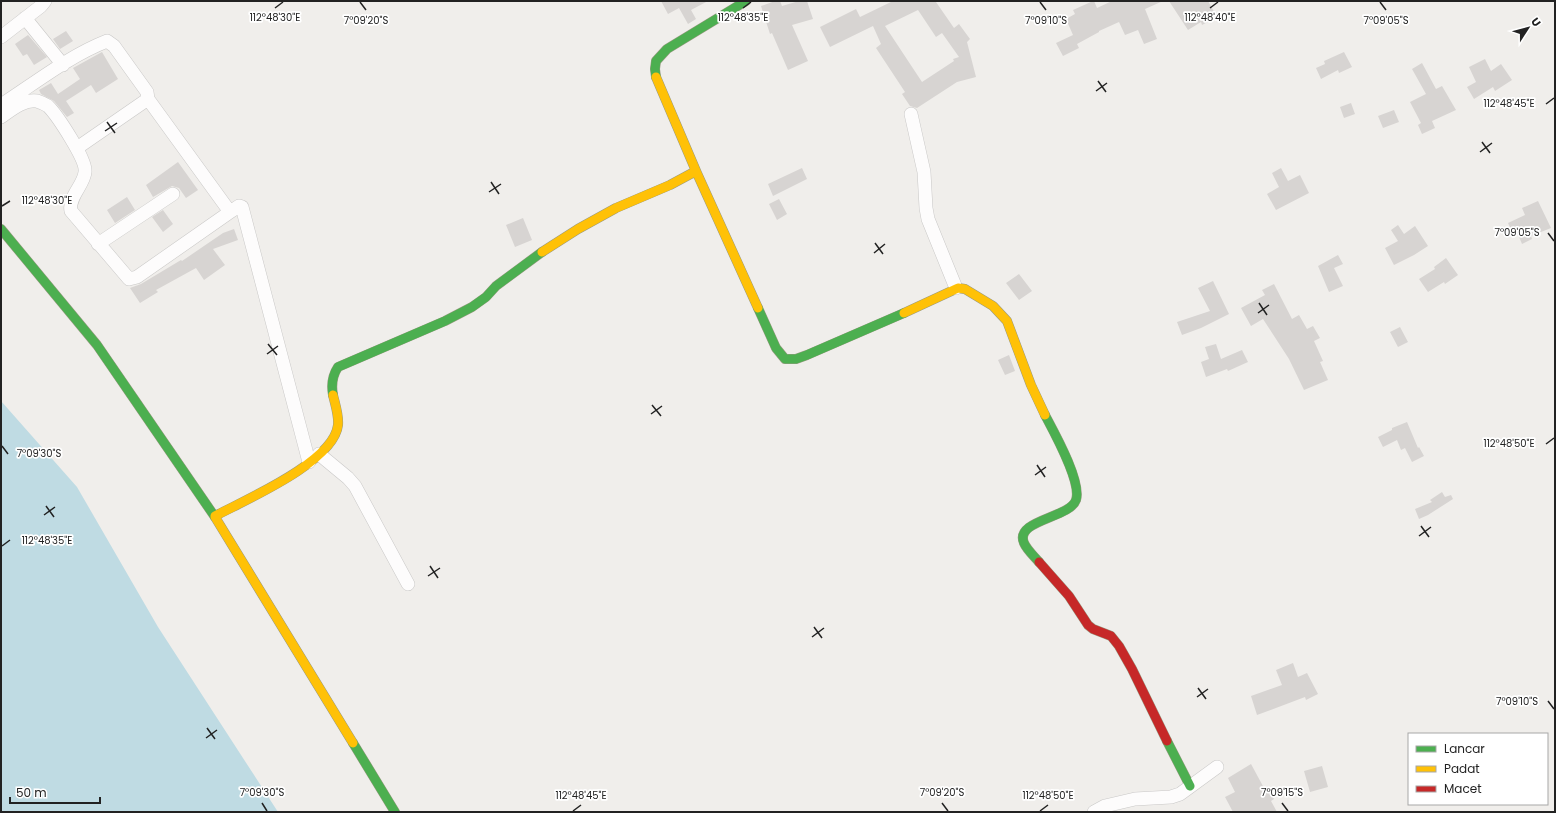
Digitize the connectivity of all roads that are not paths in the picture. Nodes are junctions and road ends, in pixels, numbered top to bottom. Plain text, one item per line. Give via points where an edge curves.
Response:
1 (746, 1) edge
2 (42, 3) edge
3 (25, 18) junction
4 (1, 37) edge
5 (63, 65) junction
6 (148, 99) junction
7 (1, 105) edge
8 (912, 114) dead end
9 (1, 117) edge
10 (76, 148) junction
11 (696, 171) junction
12 (173, 194) dead end
13 (230, 212) junction
14 (1, 229) edge
15 (98, 244) junction
16 (956, 288) junction
17 (314, 458) junction
18 (215, 516) junction
19 (408, 584) dead end
20 (1217, 767) dead end
21 (1190, 786) junction
22 (395, 812) edge
23 (1094, 812) edge

1 - 11 street via 667,49 655,64 654,73
2 - 3 street
3 - 4 street
3 - 5 street
5 - 6 street via 108,41 148,92
5 - 7 street
6 - 10 street
6 - 13 street
8 - 16 street via 924,172 928,219
9 - 10 street via 22,104 36,101 43,103 48,106
10 - 15 street via 85,164 85,173 70,209
11 - 16 street via 776,348 785,359 807,355
11 - 17 street via 616,208 578,230 539,254 496,286 482,301 467,310 338,367 331,385 337,410 338,430 328,446
12 - 15 street
13 - 15 street via 132,279 127,278
13 - 17 street via 239,206 242,207
14 - 18 street via 97,344
16 - 21 street via 965,289 1001,313 1031,385 1074,475 1076,500 1070,508 1029,526 1023,535 1024,542 1028,550 1069,596 1088,625 1111,636 1119,646
17 - 18 street via 275,484
17 - 19 street via 348,478 355,486
18 - 22 street
20 - 21 street
21 - 23 street via 1171,797 1135,799 1105,806

